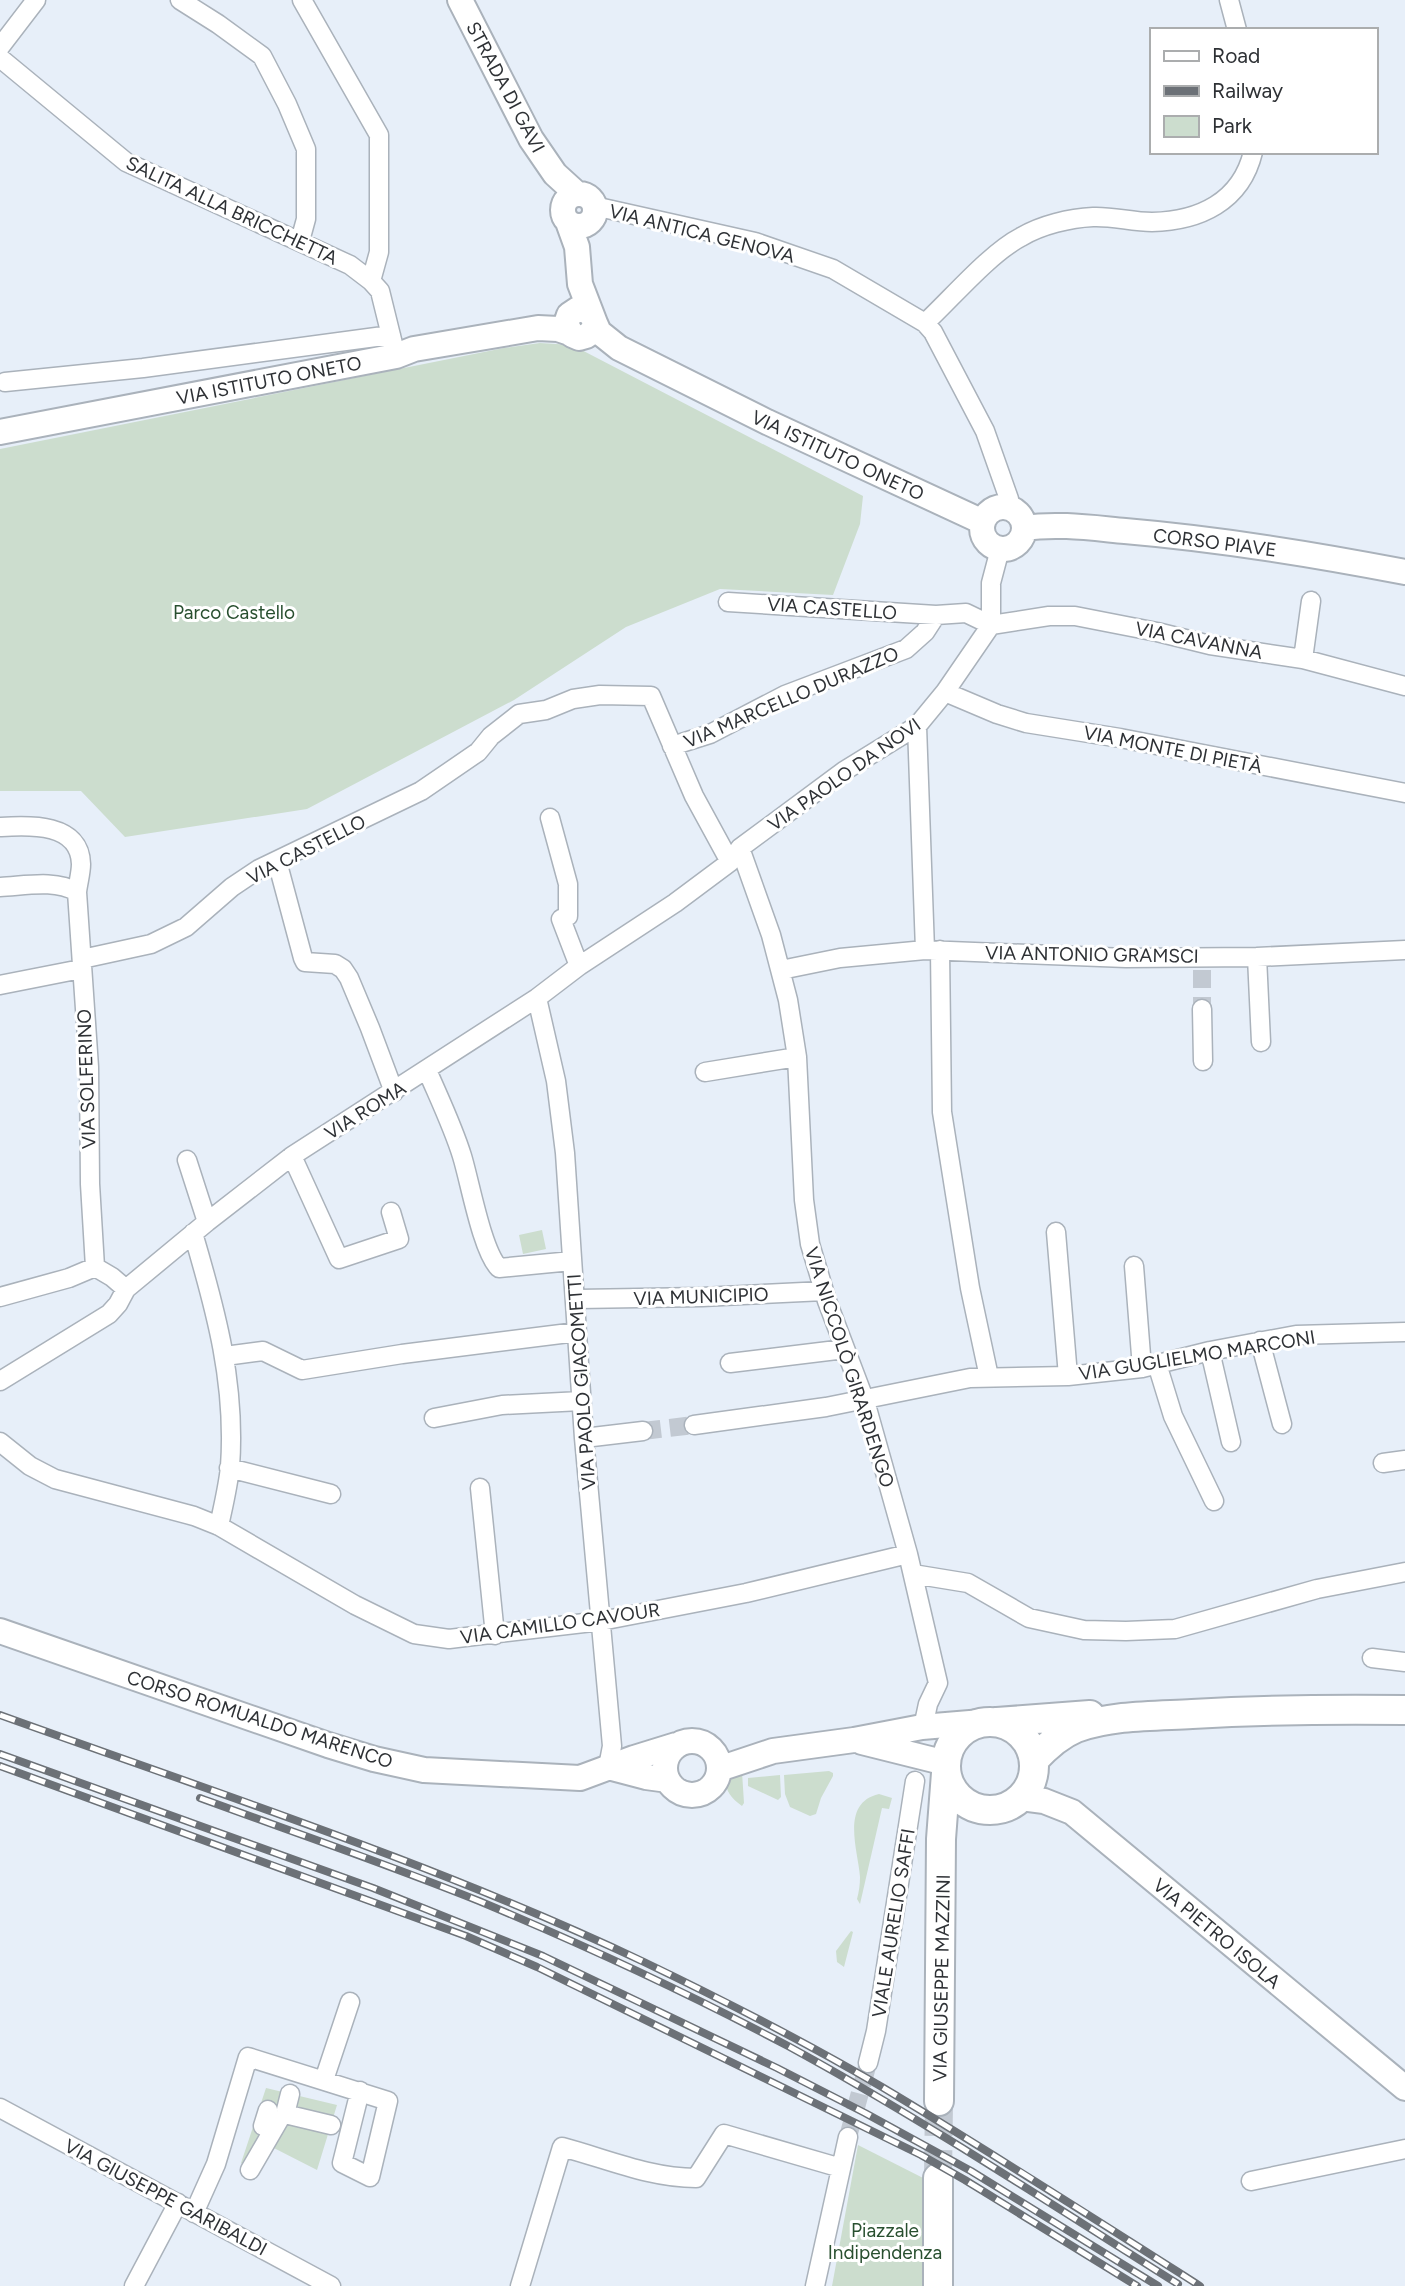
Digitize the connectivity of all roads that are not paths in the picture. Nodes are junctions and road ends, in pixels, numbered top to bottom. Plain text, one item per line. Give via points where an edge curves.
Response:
1 (36, 0) edge
2 (180, 0) edge
3 (302, 0) edge
4 (460, 0) edge
5 (1229, 0) edge
6 (1236, 28) edge
7 (0, 47) edge
8 (0, 58) edge
9 (1252, 154) edge
10 (577, 216) junction
11 (300, 241) junction
12 (371, 281) junction
13 (579, 322) junction
14 (925, 323) junction
15 (394, 346) junction
16 (5, 382) dead end
17 (0, 432) edge
18 (1009, 507) junction
19 (983, 522) junction
20 (1024, 528) junction
21 (1000, 549) junction
22 (1405, 572) edge
23 (1311, 601) dead end
24 (728, 602) dead end
25 (936, 615) junction
26 (991, 625) junction
27 (1303, 659) junction
28 (1405, 686) edge
29 (945, 692) junction
30 (519, 714) joint
31 (917, 726) junction
32 (672, 747) junction
33 (1405, 793) edge
34 (550, 818) dead end
35 (1, 827) edge
36 (735, 855) junction
37 (277, 861) junction
38 (0, 887) edge
39 (77, 892) junction
40 (932, 950) junction
41 (1405, 950) edge
42 (1257, 957) junction
43 (81, 964) junction
44 (579, 966) junction
45 (781, 970) junction
46 (0, 985) edge
47 (537, 998) junction
48 (1202, 1009) tunnel mouth
49 (1261, 1042) dead end
50 (797, 1057) junction
51 (1203, 1061) dead end
52 (427, 1070) junction
53 (705, 1072) dead end
54 (394, 1092) junction
55 (292, 1156) junction
56 (187, 1160) dead end
57 (391, 1212) dead end
58 (200, 1227) junction
59 (1056, 1232) dead end
60 (572, 1261) junction
61 (1134, 1266) dead end
62 (95, 1267) junction
63 (126, 1289) junction
64 (824, 1291) junction
65 (0, 1297) edge
66 (578, 1299) dead end
67 (577, 1332) junction
68 (1404, 1337) edge
69 (1260, 1341) junction
70 (845, 1349) junction
71 (1210, 1351) junction
72 (225, 1356) junction
73 (730, 1363) dead end
74 (1149, 1366) junction
75 (1068, 1376) junction
76 (989, 1377) junction
77 (0, 1381) edge
78 (581, 1401) junction
79 (865, 1401) junction
80 (434, 1418) dead end
81 (1282, 1424) dead end
82 (694, 1425) tunnel mouth
83 (643, 1431) tunnel mouth
84 (584, 1438) junction
85 (0, 1442) edge
86 (1231, 1442) dead end
87 (1405, 1460) edge
88 (1382, 1463) dead end
89 (229, 1468) junction
90 (480, 1488) dead end
91 (331, 1494) dead end
92 (1214, 1501) dead end
93 (219, 1526) junction
94 (908, 1554) junction
95 (1405, 1572) edge
96 (913, 1574) junction
97 (601, 1621) junction
98 (0, 1632) edge
99 (495, 1635) junction
100 (1372, 1658) dead end
101 (1405, 1662) edge
102 (1405, 1710) edge
103 (1159, 1716) junction
104 (925, 1718) dead end
105 (988, 1722) junction
106 (854, 1740) junction
107 (676, 1745) junction
108 (708, 1746) junction
109 (773, 1751) junction
110 (1034, 1760) junction
111 (608, 1767) junction
112 (946, 1768) junction
113 (719, 1769) junction
114 (668, 1780) junction
115 (915, 1781) dead end
116 (1021, 1798) junction
117 (977, 1808) junction
118 (906, 1835) junction
119 (937, 1846) junction
120 (350, 2003) dead end
121 (868, 2063) tunnel mouth
122 (324, 2080) junction
123 (1405, 2088) edge
124 (360, 2091) dead end
125 (939, 2101) tunnel mouth
126 (0, 2108) edge
127 (331, 2125) dead end
128 (848, 2137) tunnel mouth
129 (1405, 2149) edge
130 (247, 2168) dead end
131 (841, 2168) junction
132 (939, 2178) tunnel mouth
133 (1251, 2181) dead end
134 (178, 2203) junction
135 (194, 2213) junction
136 (134, 2286) edge
137 (331, 2286) edge
138 (520, 2286) edge
139 (815, 2286) edge
140 (938, 2286) edge

1 - 7 street
2 - 11 street via 262,56 287,104 306,149 306,219
3 - 12 street via 379,135 379,252
4 - 10 main road, STRADA DI GAVI via 506,93
5 - 6 street
8 - 11 street, SALITA ALLA BRICCHETTA via 126,162
9 - 14 street via 1241,182 1218,206 1191,218 1152,222 1093,217 1049,225 1020,237
10 - 13 main road via 580,284 572,301
10 - 14 street, VIA ANTICA GENOVA via 755,242 833,269
11 - 12 street, SALITA ALLA BRICCHETTA via 350,265
12 - 15 street via 380,291
13 - 15 main road, VIA ISTITUTO ONETO via 545,323 538,328 414,349
13 - 19 main road, VIA ISTITUTO ONETO via 619,348 767,422
14 - 18 street, VIA ANTICA GENOVA via 985,430
15 - 16 street
15 - 17 main road, VIA ISTITUTO ONETO
18 - 19 main road via 993,509
18 - 20 main road via 1020,515
19 - 21 main road via 984,536
20 - 21 main road via 1017,544
20 - 22 main road, CORSO PIAVE via 1042,525 1164,534
21 - 26 street via 992,583
23 - 27 street
24 - 25 street, VIA CASTELLO
25 - 26 street, VIA CASTELLO via 966,613
25 - 32 street, VIA MARCELLO DURAZZO via 906,649 785,695 710,734
26 - 27 street, VIA CAVANNA via 1075,616
26 - 29 street, VIA PAOLO DA NOVI
27 - 28 street, VIA CAVANNA
29 - 31 street, VIA PAOLO DA NOVI
29 - 33 street, VIA MONTE DI PIETÀ via 1026,723
30 - 32 street, VIA NICCOLÒ GIRARDENGO via 600,695 651,696
30 - 37 street, VIA CASTELLO via 478,752 421,791
31 - 36 street, VIA PAOLO DA NOVI via 844,771
31 - 40 street
32 - 36 street, VIA NICCOLÒ GIRARDENGO via 694,796
34 - 44 street via 568,884 568,916 561,919
35 - 39 street, VIA SOLFERINO via 55,829 68,836 81,863
36 - 44 street, VIA ROMA via 675,903
36 - 45 street, VIA NICCOLÒ GIRARDENGO
37 - 43 street, VIA CASTELLO via 232,887 186,927 151,944
37 - 54 street via 305,962 343,969
38 - 39 street via 57,885
39 - 43 street, VIA SOLFERINO
40 - 42 street, VIA ANTONIO GRAMSCI via 1202,963
40 - 45 street, VIA ANTONIO GRAMSCI via 840,958
40 - 76 street via 942,1112
41 - 42 street, VIA ANTONIO GRAMSCI
42 - 49 street
43 - 46 street, VIA CASTELLO
43 - 62 street, VIA SOLFERINO
44 - 47 street, VIA ROMA
45 - 50 street, VIA NICCOLÒ GIRARDENGO
47 - 52 street, VIA ROMA
47 - 60 street, VIA PAOLO GIACOMETTI via 556,1081
48 - 51 street
50 - 53 street
50 - 64 street, VIA NICCOLÒ GIRARDENGO via 806,1220
52 - 54 street, VIA ROMA
52 - 60 street via 458,1146 495,1263 499,1268
54 - 55 street, VIA ROMA
55 - 57 street via 339,1259 399,1239
55 - 58 street, VIA ROMA
56 - 58 street
58 - 63 street, VIA ROMA
58 - 72 street
59 - 75 street
60 - 67 street, VIA PAOLO GIACOMETTI
61 - 74 street
62 - 63 street
62 - 65 street
63 - 77 street, VIA ROMA via 110,1314
64 - 66 street, VIA MUNICIPIO
64 - 70 street, VIA NICCOLÒ GIRARDENGO
67 - 72 street via 302,1370 263,1351
67 - 78 street, VIA PAOLO GIACOMETTI
68 - 69 street, VIA GUGLIELMO MARCONI via 1296,1335
69 - 71 street, VIA GUGLIELMO MARCONI
69 - 81 street
70 - 73 street
70 - 79 street, VIA NICCOLÒ GIRARDENGO
71 - 74 street, VIA GUGLIELMO MARCONI
71 - 86 street
72 - 89 street
74 - 75 street, VIA GUGLIELMO MARCONI
74 - 92 street
75 - 76 street, VIA GUGLIELMO MARCONI
76 - 79 street, VIA GUGLIELMO MARCONI via 940,1382
78 - 80 street via 502,1405
78 - 84 street, VIA PAOLO GIACOMETTI
79 - 82 street, VIA GUGLIELMO MARCONI
79 - 94 street, VIA NICCOLÒ GIRARDENGO
83 - 84 street
84 - 97 street, VIA PAOLO GIACOMETTI
85 - 93 street, VIA CAMILLO CAVOUR via 55,1479
87 - 88 street
89 - 91 street
89 - 93 street
90 - 99 street
93 - 99 street, VIA CAMILLO CAVOUR via 414,1634 449,1639
94 - 96 street, VIA NICCOLÒ GIRARDENGO
94 - 97 street, VIA CAMILLO CAVOUR via 811,1579
95 - 96 street via 1317,1589 1175,1629 1125,1631 1084,1630 1029,1618 968,1583
96 - 104 street, VIA NICCOLÒ GIRARDENGO via 938,1683
97 - 99 street, VIA CAMILLO CAVOUR
97 - 111 street, VIA PAOLO GIACOMETTI via 612,1746
98 - 111 main road, CORSO ROMUALDO MARENCO via 396,1764 442,1772 580,1778
100 - 101 street
102 - 103 main road
103 - 105 main road via 1118,1713
103 - 110 main road via 1076,1728 1046,1746
105 - 106 main road via 922,1727
105 - 110 main road via 1006,1725 1025,1738
105 - 112 main road via 971,1726 954,1741
106 - 109 main road
106 - 112 main road
107 - 108 main road via 692,1740
107 - 111 main road, CORSO ROMUALDO MARENCO
107 - 114 main road via 666,1761
108 - 109 main road
108 - 113 main road via 717,1756
109 - 113 main road
110 - 116 main road via 1032,1781
111 - 114 main road
112 - 117 main road via 960,1799
112 - 119 main road, VIA GIUSEPPE MAZZINI
113 - 114 main road via 712,1786 698,1794 681,1792
115 - 118 street, VIALE AURELIO SAFFI
116 - 117 main road via 1000,1809
116 - 123 main road, VIA PIETRO ISOLA via 1072,1812
117 - 119 main road, VIA GIUSEPPE MAZZINI
118 - 119 street
118 - 121 street, VIALE AURELIO SAFFI
119 - 125 main road, VIA GIUSEPPE MAZZINI
120 - 122 street
122 - 124 street
122 - 135 street via 248,2057 216,2164
126 - 134 street, VIA GIUSEPPE GARIBALDI
127 - 130 street via 276,2114
128 - 131 street
129 - 133 street
131 - 138 street via 724,2134 696,2178 671,2178 562,2147
131 - 139 street
132 - 140 main road
134 - 135 street, VIA GIUSEPPE GARIBALDI
134 - 136 street
135 - 137 street, VIA GIUSEPPE GARIBALDI

